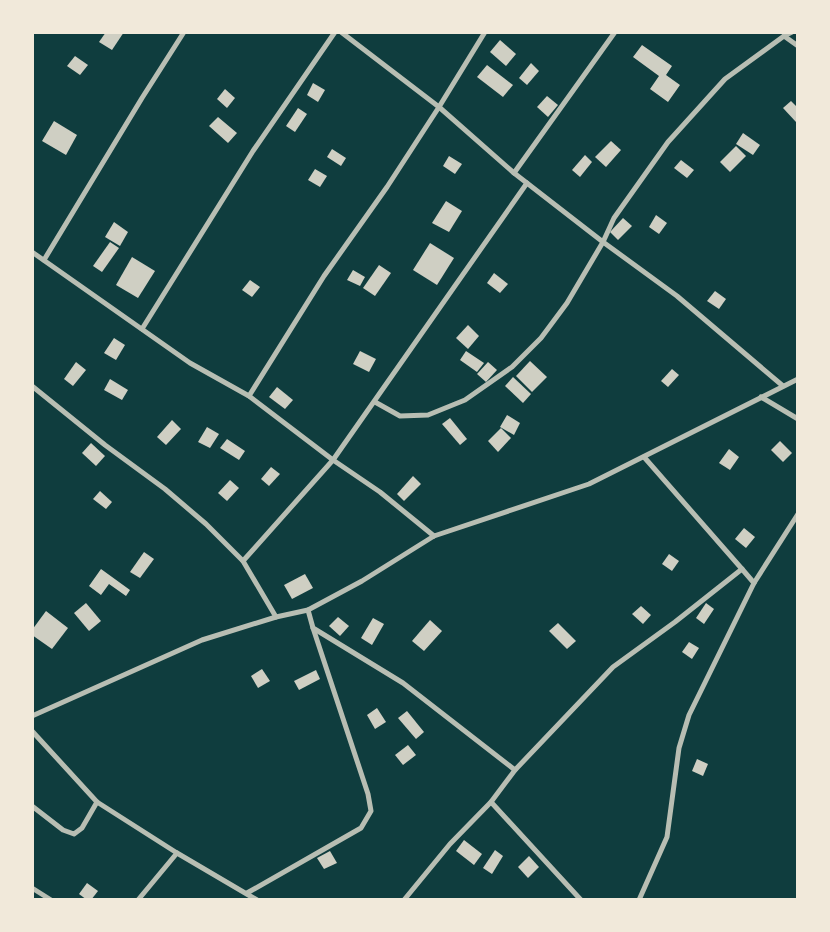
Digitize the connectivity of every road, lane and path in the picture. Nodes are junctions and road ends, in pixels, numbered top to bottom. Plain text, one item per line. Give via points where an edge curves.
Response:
1 (184, 32) edge
2 (335, 32) edge
3 (341, 32) edge
4 (485, 32) edge
5 (615, 32) edge
6 (792, 32) edge
7 (784, 36) junction
8 (798, 46) edge
9 (439, 107) junction
10 (514, 173) junction
11 (527, 183) junction
12 (603, 242) junction
13 (32, 252) edge
14 (44, 260) junction
15 (142, 329) junction
16 (798, 379) edge
17 (32, 386) edge
18 (783, 386) junction
19 (249, 396) junction
20 (762, 397) junction
21 (375, 402) junction
22 (798, 418) edge
23 (644, 457) junction
24 (333, 460) junction
25 (798, 514) edge
26 (434, 536) junction
27 (243, 561) junction
28 (742, 569) junction
29 (754, 583) junction
30 (308, 610) junction
31 (276, 618) junction
32 (313, 628) junction
33 (32, 716) edge
34 (32, 731) edge
35 (514, 770) junction
36 (97, 802) junction
37 (491, 802) junction
38 (32, 806) edge
39 (177, 853) junction
40 (32, 888) edge
41 (247, 893) junction
42 (51, 900) edge
43 (138, 900) edge
44 (257, 900) edge
45 (404, 900) edge
46 (581, 900) edge
47 (639, 900) edge

1 - 14 street
2 - 15 street via 253,151
3 - 9 street
4 - 9 street
5 - 10 street
6 - 7 street
7 - 8 street
7 - 12 street via 725,79 668,142 614,218
9 - 10 street
9 - 19 street via 324,276
10 - 11 street
11 - 12 street
11 - 21 street
12 - 18 street via 677,296
12 - 21 street via 567,303 541,338 512,367 465,400 428,415 400,416
13 - 14 street
14 - 15 street
15 - 19 street
16 - 18 street
17 - 27 street via 165,489
18 - 20 street
19 - 24 street
20 - 22 street
20 - 23 street
21 - 24 street
23 - 26 street via 589,484
23 - 28 street
24 - 26 street via 380,492
24 - 27 street
25 - 29 street
26 - 30 street
27 - 31 street
28 - 29 street
28 - 35 street via 613,667
29 - 47 street via 689,715 679,748 667,837
30 - 31 street
30 - 32 street
31 - 33 street via 202,640
32 - 35 street via 403,683
32 - 41 street via 371,811 361,828
34 - 36 street
35 - 37 street
36 - 38 street via 82,828 74,834 63,830
36 - 39 street
37 - 45 street via 450,844
37 - 46 street
39 - 41 street
39 - 43 street
40 - 42 street
41 - 44 street

